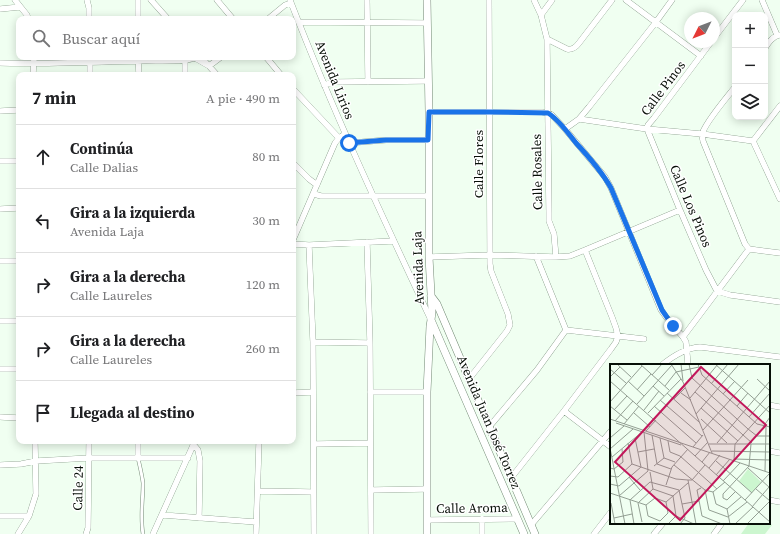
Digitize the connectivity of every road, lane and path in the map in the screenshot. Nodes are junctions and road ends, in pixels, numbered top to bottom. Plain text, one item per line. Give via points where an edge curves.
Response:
1 (15, 0) edge
2 (87, 0) edge
3 (138, 0) edge
4 (151, 0) edge
5 (217, 0) edge
6 (281, 0) edge
7 (367, 0) edge
8 (427, 0) edge
9 (489, 0) edge
10 (534, 0) edge
11 (552, 0) edge
12 (612, 0) edge
13 (626, 0) edge
14 (672, 0) edge
15 (743, 0) edge
16 (762, 0) edge
17 (290, 1) edge
18 (285, 5) junction
19 (20, 7) junction
20 (0, 9) edge
21 (541, 15) junction
22 (27, 16) edge
23 (89, 16) edge
24 (138, 16) edge
25 (165, 16) edge
26 (230, 16) edge
27 (272, 16) edge
28 (299, 22) junction
29 (367, 22) junction
30 (656, 22) junction
31 (427, 23) junction
32 (720, 30) edge
33 (778, 35) edge
34 (547, 38) junction
35 (768, 44) edge
36 (707, 48) edge
37 (701, 56) junction
38 (34, 60) edge
39 (90, 60) edge
40 (138, 60) edge
41 (185, 60) edge
42 (198, 60) edge
43 (204, 60) edge
44 (217, 60) edge
45 (268, 60) edge
46 (0, 63) edge
47 (34, 64) junction
48 (209, 66) junction
49 (33, 72) edge
50 (90, 72) edge
51 (139, 72) edge
52 (185, 72) edge
53 (214, 72) edge
54 (278, 72) edge
55 (368, 82) junction
56 (428, 82) junction
57 (324, 85) junction
58 (732, 91) edge
59 (296, 92) edge
60 (780, 106) edge
61 (16, 110) edge
62 (0, 111) edge
63 (429, 112) junction
64 (489, 112) junction
65 (548, 113) junction
66 (579, 119) junction
67 (565, 129) junction
68 (647, 129) junction
69 (345, 134) junction
70 (702, 134) junction
71 (339, 138) junction
72 (428, 140) junction
73 (753, 140) junction
74 (349, 143) junction
75 (0, 161) edge
76 (16, 161) edge
77 (296, 167) edge
78 (317, 185) junction
79 (314, 194) junction
80 (373, 196) junction
81 (429, 196) junction
82 (780, 199) edge
83 (16, 208) edge
84 (0, 209) edge
85 (680, 210) junction
86 (629, 232) junction
87 (296, 233) edge
88 (394, 241) junction
89 (367, 242) junction
90 (296, 244) edge
91 (309, 245) junction
92 (749, 249) junction
93 (585, 250) junction
94 (780, 254) edge
95 (490, 255) junction
96 (536, 256) junction
97 (429, 257) junction
98 (556, 257) junction
99 (0, 261) edge
100 (16, 261) edge
101 (717, 291) junction
102 (431, 296) junction
103 (780, 302) edge
104 (431, 320) junction
105 (0, 321) edge
106 (16, 321) edge
107 (566, 330) junction
108 (618, 336) junction
109 (683, 337) junction
110 (644, 339) dead end
111 (313, 342) junction
112 (370, 343) junction
113 (687, 350) junction
114 (780, 357) edge
115 (663, 364) edge
116 (688, 364) edge
117 (0, 368) edge
118 (16, 368) edge
119 (469, 379) junction
120 (313, 392) junction
121 (370, 392) junction
122 (427, 392) junction
123 (296, 393) edge
124 (770, 405) edge
125 (780, 407) edge
126 (564, 411) junction
127 (0, 417) edge
128 (16, 418) edge
129 (489, 427) junction
130 (610, 432) edge
131 (603, 441) junction
132 (370, 443) junction
133 (35, 444) edge
134 (89, 444) edge
135 (138, 444) edge
136 (192, 444) edge
137 (194, 444) edge
138 (258, 444) edge
139 (314, 444) junction
140 (610, 446) edge
141 (770, 451) edge
142 (780, 453) edge
143 (89, 458) junction
144 (138, 458) junction
145 (188, 458) junction
146 (36, 461) junction
147 (0, 465) edge
148 (511, 478) junction
149 (427, 489) junction
150 (371, 490) junction
151 (258, 491) junction
152 (314, 492) junction
153 (770, 500) edge
154 (780, 502) edge
155 (610, 513) edge
156 (162, 515) junction
157 (0, 516) edge
158 (29, 516) junction
159 (199, 518) junction
160 (482, 519) junction
161 (517, 519) junction
162 (427, 520) junction
163 (256, 522) junction
164 (662, 524) edge
165 (721, 524) edge
166 (531, 525) junction
167 (18, 534) edge
168 (86, 534) edge
169 (143, 534) edge
170 (153, 534) edge
171 (256, 534) edge
172 (314, 534) edge
173 (371, 534) edge
174 (427, 534) edge
175 (482, 534) edge
176 (524, 534) edge
177 (535, 534) edge
178 (594, 534) edge
179 (654, 534) edge
180 (714, 534) edge

1 - 19 street
2 - 23 street
3 - 24 street
4 - 25 street
5 - 26 street
6 - 18 street
7 - 29 street
8 - 31 street, Avenida Laja
9 - 64 street, Calle Flores
10 - 21 street, Calle Rosales
11 - 21 street
12 - 34 street via 574,48 567,49
13 - 30 street
14 - 30 street
15 - 32 street
16 - 33 street
17 - 18 street
17 - 28 street, Avenida Lirios
18 - 27 street
19 - 20 street
19 - 22 street
21 - 34 street, Calle Rosales
28 - 29 street
28 - 57 street, Avenida Lirios
29 - 31 street
29 - 55 street
30 - 37 street
30 - 66 street
31 - 56 street, Avenida Laja
33 - 35 street
34 - 65 street, Calle Rosales
36 - 37 street, Calle Pinos
37 - 68 street, Calle Pinos
38 - 47 street
39 - 47 street
39 - 50 street
40 - 51 street
41 - 52 street
42 - 48 street
43 - 48 street
44 - 48 street
45 - 54 street
46 - 47 street
47 - 49 street
48 - 53 street
55 - 56 street
55 - 57 street via 334,82
56 - 63 street, Avenida Laja
57 - 69 street, Avenida Lirios
58 - 70 street
59 - 71 street
60 - 73 street
61 - 62 street
63 - 64 street
63 - 72 street, Avenida Laja
64 - 65 street
64 - 95 street, Calle Flores
65 - 67 street
65 - 98 street, Calle Rosales via 549,221 554,234
66 - 67 street
66 - 68 street
67 - 86 street via 605,177
68 - 70 street
68 - 85 street, Calle Los Pinos
69 - 71 street
69 - 74 street, Avenida Lirios
70 - 73 street
70 - 92 street
71 - 78 street
72 - 74 street
72 - 81 street, Avenida Laja
73 - 82 street
74 - 80 street, Avenida Lirios
75 - 76 street
77 - 78 street
78 - 79 street
79 - 80 street
79 - 87 street
80 - 81 street
80 - 88 street, Avenida Lirios
81 - 97 street, Avenida Laja
83 - 84 street
85 - 86 street
85 - 101 street, Calle Los Pinos
86 - 93 street
86 - 109 street via 662,310
88 - 89 street
88 - 104 street, Avenida Lirios
89 - 91 street
89 - 112 street
90 - 91 street
91 - 111 street
92 - 94 street
92 - 101 street
93 - 98 street via 570,256
93 - 108 street
95 - 96 street
95 - 97 street
95 - 119 street, Calle Flores via 491,271 510,325
96 - 98 street
96 - 107 street
97 - 102 street, Avenida Laja
99 - 100 street
101 - 103 street
101 - 109 street
102 - 104 street, Avenida Laja
102 - 119 street via 437,304
104 - 122 street, Avenida Laja
104 - 161 street, Avenida Juan José Torrez
105 - 106 street
107 - 108 street
107 - 129 street via 537,370
108 - 110 street
108 - 126 street
109 - 113 street
111 - 112 street
111 - 120 street
112 - 121 street
113 - 114 street via 700,347
113 - 115 street
113 - 116 street
117 - 118 street
119 - 129 street
120 - 123 street
120 - 139 street
121 - 122 street
121 - 132 street
122 - 149 street, Avenida Laja
124 - 125 street
126 - 131 street
126 - 148 street
127 - 128 street
129 - 148 street
130 - 131 street
131 - 140 street
131 - 166 street
132 - 139 street
132 - 150 street
133 - 146 street
134 - 143 street, Calle 24
135 - 144 street
136 - 145 street
137 - 159 street via 200,461
138 - 151 street
139 - 152 street
141 - 142 street
143 - 144 street
143 - 146 street
143 - 168 street, Calle 24
144 - 145 street
144 - 169 lane via 143,481
145 - 156 street
146 - 147 street
146 - 158 street via 36,494
148 - 166 street
149 - 150 street
149 - 162 street, Avenida Laja
150 - 173 street
151 - 152 street
151 - 163 street
152 - 172 street
153 - 154 street
155 - 178 street
156 - 159 street
156 - 170 street
157 - 158 street
158 - 167 street
159 - 163 street
160 - 161 street, Calle Aroma
160 - 162 street, Calle Aroma
160 - 175 street
161 - 176 street, Avenida Juan José Torrez
162 - 174 street, Avenida Laja
163 - 171 street
164 - 179 street
165 - 180 street
166 - 177 street

